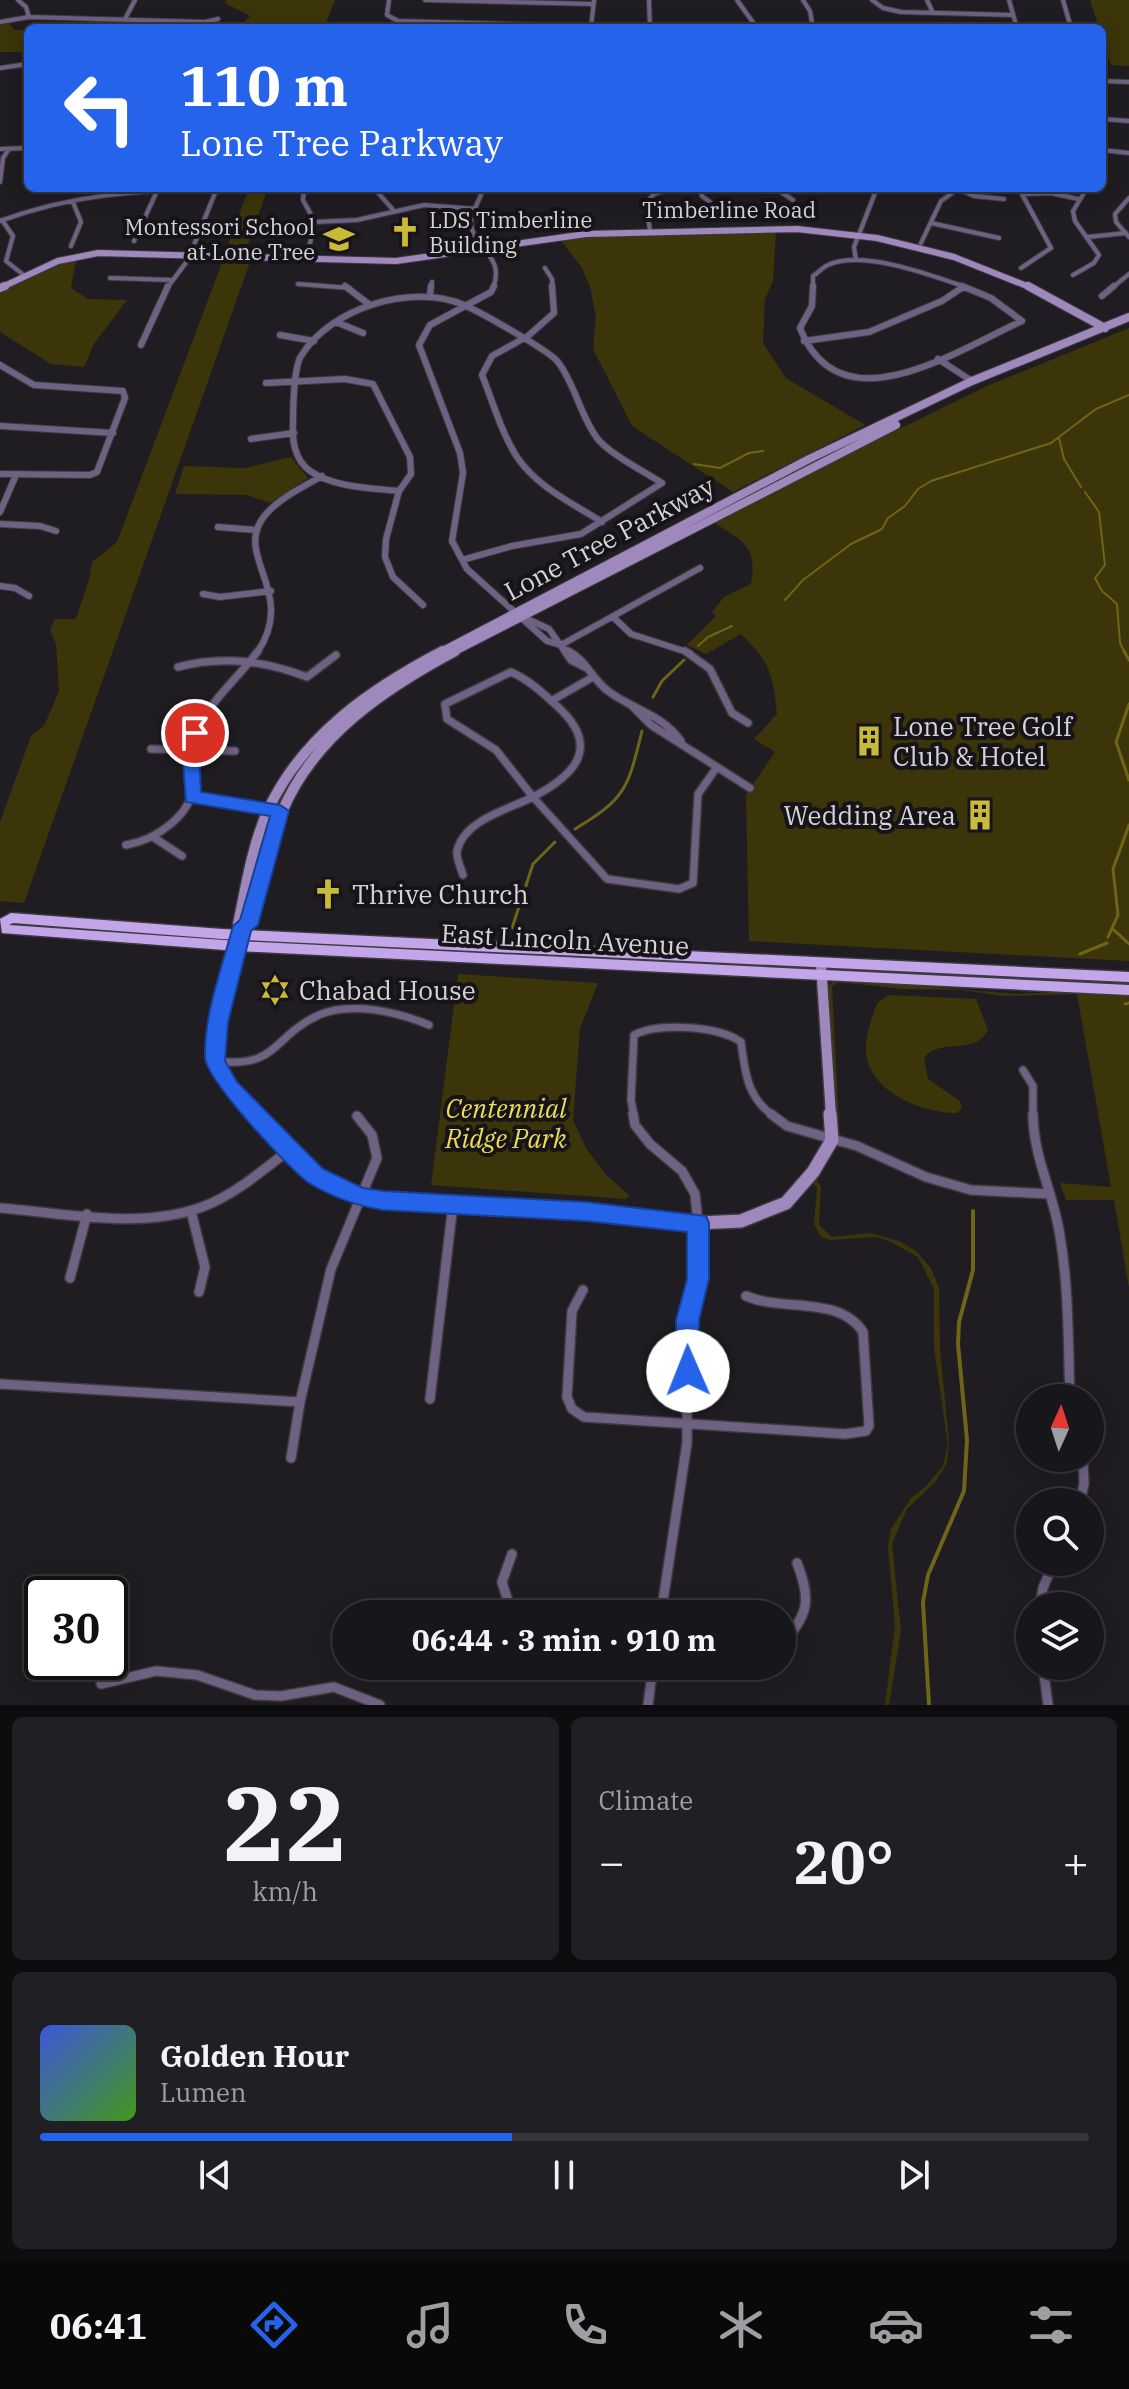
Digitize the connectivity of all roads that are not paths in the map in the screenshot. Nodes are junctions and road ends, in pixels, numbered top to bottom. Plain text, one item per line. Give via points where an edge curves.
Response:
1 (18, 0) edge
2 (135, 0) edge
3 (389, 0) edge
4 (425, 0) edge
5 (444, 0) edge
6 (649, 0) edge
7 (737, 0) edge
8 (803, 0) edge
9 (872, 0) edge
10 (927, 0) edge
11 (1009, 0) edge
12 (1063, 0) edge
13 (529, 2) edge
14 (594, 2) edge
15 (933, 13) junction
16 (1013, 15) junction
17 (29, 17) junction
18 (125, 19) junction
19 (218, 19) dead end
20 (0, 22) edge
21 (494, 24) edge
22 (591, 24) edge
23 (650, 24) edge
24 (754, 24) edge
25 (812, 24) edge
26 (1016, 24) edge
27 (1070, 24) edge
28 (24, 65) edge
29 (0, 68) edge
30 (1106, 81) edge
31 (1120, 81) junction
32 (1129, 82) edge
33 (1122, 90) dead end
34 (1106, 119) edge
35 (1129, 121) edge
36 (24, 148) edge
37 (0, 149) edge
38 (9, 149) junction
39 (1106, 150) edge
40 (1129, 153) edge
41 (0, 182) edge
42 (138, 192) edge
43 (157, 192) edge
44 (216, 192) edge
45 (304, 192) edge
46 (377, 192) edge
47 (482, 192) edge
48 (659, 192) edge
49 (701, 192) edge
50 (781, 192) edge
51 (875, 192) edge
52 (953, 192) edge
53 (966, 192) edge
54 (1084, 192) edge
55 (1129, 198) edge
56 (1004, 199) dead end
57 (1078, 199) junction
58 (793, 200) dead end
59 (73, 202) junction
60 (710, 202) dead end
61 (476, 209) junction
62 (394, 211) junction
63 (1, 220) edge
64 (931, 223) junction
65 (314, 225) junction
66 (288, 227) dead end
67 (650, 229) junction
68 (858, 233) junction
69 (1128, 234) edge
70 (1088, 237) junction
71 (999, 238) dead end
72 (134, 241) dead end
73 (921, 243) junction
74 (71, 246) dead end
75 (484, 248) junction
76 (190, 254) junction
77 (307, 257) junction
78 (856, 260) junction
79 (545, 268) dead end
80 (1021, 268) dead end
81 (1129, 274) edge
82 (1073, 275) dead end
83 (25, 276) junction
84 (110, 278) dead end
85 (171, 280) junction
86 (432, 282) dead end
87 (298, 284) dead end
88 (963, 287) junction
89 (0, 288) edge
90 (430, 295) junction
91 (1102, 296) dead end
92 (370, 305) junction
93 (467, 306) junction
94 (895, 309) dead end
95 (907, 316) junction
96 (1129, 317) edge
97 (336, 322) junction
98 (1129, 324) edge
99 (1108, 330) junction
100 (363, 333) dead end
101 (280, 335) dead end
102 (524, 339) junction
103 (314, 341) junction
104 (804, 341) junction
105 (141, 345) dead end
106 (938, 359) junction
107 (0, 365) edge
108 (298, 380) junction
109 (266, 383) dead end
110 (975, 383) junction
111 (0, 426) edge
112 (113, 433) junction
113 (294, 433) junction
114 (251, 439) dead end
115 (0, 474) edge
116 (16, 475) junction
117 (322, 476) junction
118 (399, 491) junction
119 (0, 512) edge
120 (602, 522) junction
121 (0, 524) edge
122 (218, 527) dead end
123 (256, 530) junction
124 (56, 531) dead end
125 (462, 560) junction
126 (700, 568) dead end
127 (0, 586) edge
128 (271, 591) junction
129 (203, 594) dead end
130 (29, 596) dead end
131 (423, 605) dead end
132 (519, 614) junction
133 (613, 617) junction
134 (562, 647) junction
135 (336, 655) dead end
136 (250, 661) junction
137 (178, 667) dead end
138 (593, 677) junction
139 (551, 701) junction
140 (748, 723) dead end
141 (151, 749) dead end
142 (191, 750) junction
143 (235, 751) dead end
144 (717, 767) junction
145 (750, 788) dead end
146 (192, 797) junction
147 (534, 798) junction
148 (274, 810) junction
149 (153, 837) junction
150 (126, 845) dead end
151 (182, 856) dead end
152 (463, 875) dead end
153 (1, 924) edge
154 (240, 936) junction
155 (821, 970) junction
156 (1129, 977) edge
157 (1129, 990) edge
158 (429, 1025) dead end
159 (215, 1061) junction
160 (1023, 1070) dead end
161 (357, 1116) dead end
162 (832, 1140) junction
163 (289, 1150) junction
164 (1050, 1194) junction
165 (360, 1197) junction
166 (453, 1204) junction
167 (0, 1208) edge
168 (191, 1211) junction
169 (87, 1214) junction
170 (698, 1223) junction
171 (70, 1278) dead end
172 (583, 1290) dead end
173 (199, 1292) dead end
174 (746, 1296) dead end
175 (0, 1384) edge
176 (1069, 1384) edge
177 (430, 1399) dead end
178 (300, 1402) junction
179 (689, 1422) junction
180 (291, 1458) dead end
181 (512, 1554) dead end
182 (797, 1563) dead end
183 (508, 1600) edge
184 (663, 1600) edge
185 (796, 1628) edge
186 (651, 1680) edge
187 (1045, 1680) edge
188 (101, 1684) dead end
189 (380, 1705) edge
190 (648, 1705) edge
191 (1048, 1705) edge

1 - 17 street
2 - 18 street
3 - 21 street via 387,15 398,21
4 - 5 street
5 - 13 street
6 - 23 street
7 - 24 street
8 - 25 street
9 - 15 street via 891,10
10 - 15 street
11 - 16 street
12 - 27 street
13 - 14 street
14 - 22 street
15 - 16 street
16 - 26 street
17 - 18 street
17 - 20 street
18 - 19 street
28 - 29 street
30 - 31 street
31 - 32 street
31 - 33 street
34 - 35 street
36 - 38 street
37 - 38 street
38 - 41 street
39 - 40 street
42 - 59 street
43 - 72 street
44 - 76 street
45 - 65 street
46 - 62 street
47 - 61 street
48 - 67 street via 644,205
49 - 60 street
50 - 58 street
51 - 68 street
52 - 64 street via 941,201
53 - 56 street
54 - 57 street
55 - 69 street via 1115,214
57 - 70 street via 1075,221
57 - 80 street via 1022,194 1051,248
59 - 63 street
59 - 74 street via 81,222
61 - 62 street via 431,205
61 - 75 street via 471,229
62 - 65 street
63 - 83 street via 13,236 6,261
64 - 71 street
64 - 73 street
65 - 66 street
65 - 77 street
67 - 68 street, Timberline Road
67 - 75 street, Timberline Road
68 - 73 street, Timberline Road
68 - 78 street
68 - 99 street, Timberline Road via 972,262 1029,286
69 - 70 street
70 - 82 street via 1098,258
73 - 99 street, Timberline Road via 1042,286
75 - 77 street, Timberline Road via 414,260
75 - 93 street via 498,269 496,284
76 - 77 street, Timberline Road
76 - 83 street, Timberline Road via 85,255
76 - 85 street
78 - 88 street via 882,262
78 - 104 street via 829,264 813,276 812,306 800,328
79 - 102 street via 552,279 554,313
81 - 91 street
83 - 89 street, Timberline Road
84 - 85 street
85 - 105 street
86 - 90 street
87 - 92 street via 348,286
88 - 95 street
88 - 106 street via 1022,321
90 - 92 street
90 - 93 street
92 - 97 street
93 - 102 street
93 - 125 street via 430,325 419,345 460,453 463,482 452,541
94 - 95 street
95 - 104 street via 869,332
96 - 99 street, Lone Tree Parkway
97 - 100 street
97 - 103 street
98 - 99 street, Lone Tree Parkway
99 - 110 street, Lone Tree Parkway
101 - 103 street
102 - 120 street via 494,353 484,364 487,389 526,468
102 - 120 street via 557,360 598,440 662,483
103 - 108 street via 300,357
104 - 106 street via 824,367 860,379 898,377
106 - 110 street
107 - 112 street via 34,385 123,391
108 - 109 street
108 - 113 street
108 - 118 street via 373,384 410,457 411,474
110 - 132 street, Lone Tree Parkway via 809,459
111 - 112 street
112 - 116 street via 97,472
113 - 114 street
113 - 117 street via 297,456
115 - 116 street
116 - 119 street
117 - 118 street via 337,483
117 - 123 street via 273,508
118 - 131 street via 385,557 393,577
120 - 125 street via 560,540
121 - 124 street
122 - 123 street
123 - 128 street via 254,553
125 - 132 street
126 - 133 street
127 - 130 street
128 - 129 street
128 - 136 street via 268,631
132 - 134 street via 547,641
132 - 148 street, Lone Tree Parkway via 396,676 351,707 309,749
133 - 134 street
133 - 140 street via 631,634 689,652 710,669 732,713
134 - 138 street via 569,660
135 - 136 street via 307,677
136 - 137 street via 207,659
136 - 142 street via 202,719
138 - 139 street
138 - 144 street via 651,725
139 - 147 street via 575,722 583,741 578,762 565,779
139 - 147 street via 525,677 511,672 445,704 447,719 496,750
141 - 142 street
142 - 143 street
142 - 146 street
144 - 145 street
144 - 147 street via 698,794 693,883 679,889 607,879
146 - 148 street
146 - 149 street
147 - 152 street via 483,819 460,838 456,845
148 - 154 street, Lone Tree Parkway via 247,882
149 - 150 street
149 - 151 street
153 - 154 main road, East Lincoln Avenue via 6,930
154 - 155 main road, East Lincoln Avenue
154 - 159 street, Lone Tree Parkway via 218,1022
155 - 156 main road, East Lincoln Avenue
155 - 157 main road, East Lincoln Avenue
155 - 162 street
158 - 159 street via 408,1015 339,1011 319,1015 269,1054 247,1063
159 - 163 street via 230,1088
160 - 164 street via 1033,1086 1033,1140
161 - 165 street via 372,1135 377,1158
162 - 164 street via 971,1190
162 - 170 street via 786,1203 741,1221
162 - 170 street via 787,1126 762,1108 747,1084 741,1042 734,1034 649,1027 638,1031 632,1041 635,1125 682,1171 695,1194
163 - 165 street via 326,1183
163 - 168 street via 238,1189
164 - 176 street via 1065,1270
165 - 166 street
165 - 178 street via 331,1269
166 - 170 street
166 - 177 street
167 - 169 street
168 - 169 street
168 - 173 street via 205,1267
169 - 171 street
170 - 179 street via 698,1279 687,1320
172 - 179 street via 572,1311 567,1397 572,1409 584,1417
174 - 179 street via 760,1305 844,1311 857,1320 863,1332 869,1426 859,1434 845,1434
175 - 178 street
178 - 180 street
179 - 184 street
181 - 183 street via 502,1582
182 - 185 street via 809,1593
186 - 190 street
187 - 191 street
188 - 189 street via 156,1671 197,1675 255,1695 334,1687

